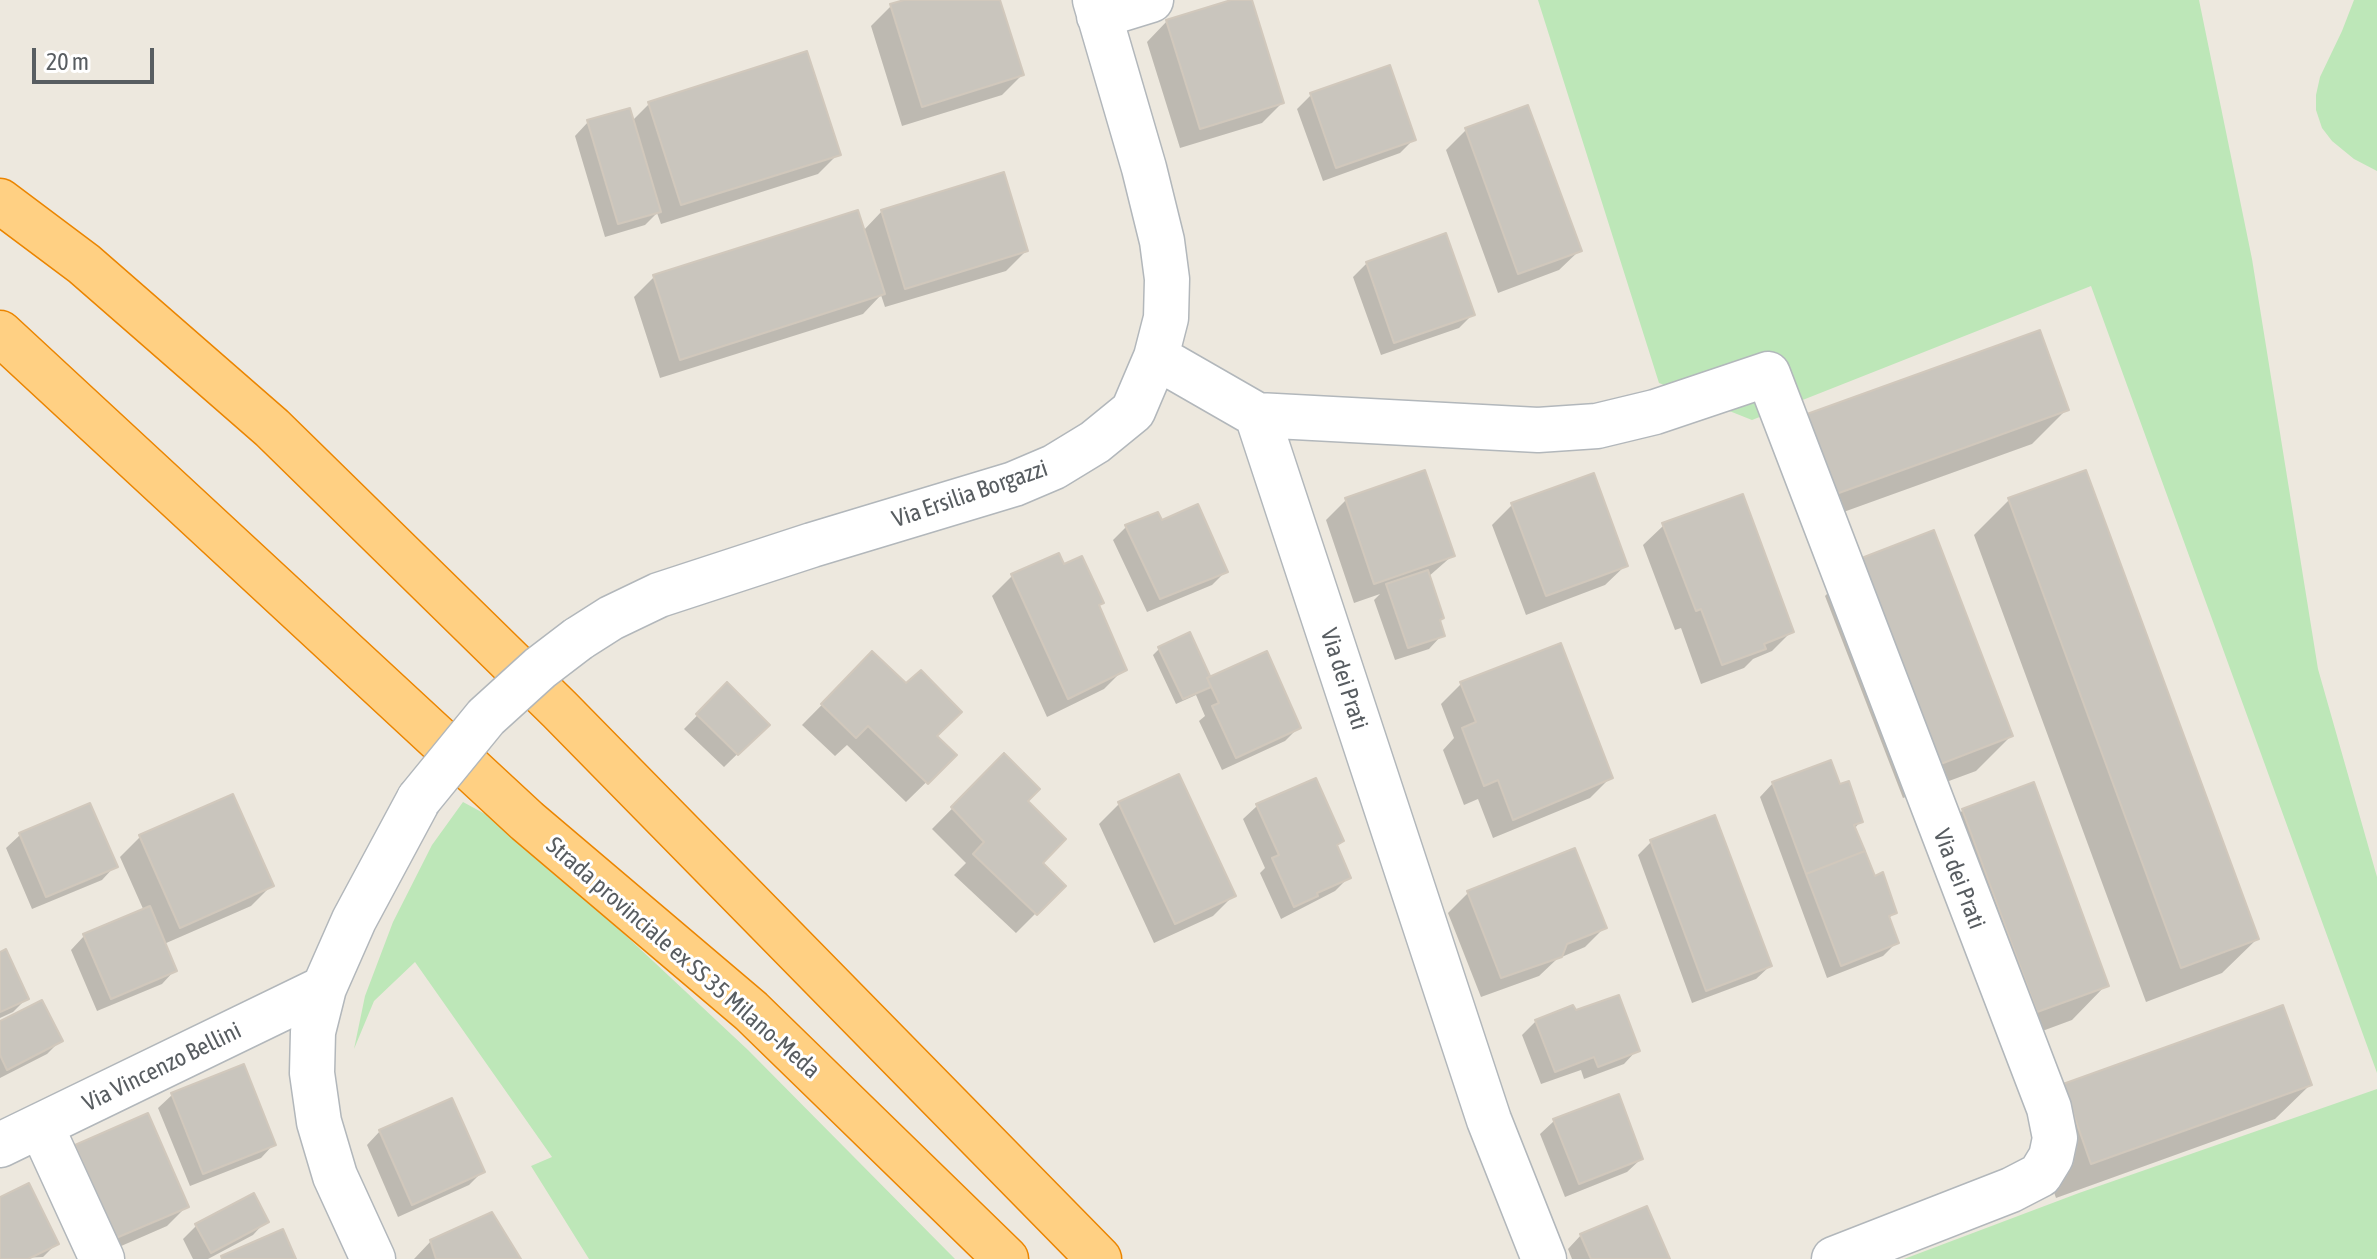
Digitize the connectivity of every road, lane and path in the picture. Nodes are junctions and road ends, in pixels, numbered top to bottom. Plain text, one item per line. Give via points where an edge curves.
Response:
1 (1151, 0) edge
2 (1097, 8) edge
3 (0, 173) edge
4 (0, 201) edge
5 (84, 264) junction
6 (0, 333) edge
7 (1156, 357) junction
8 (1257, 415) junction
9 (324, 988) junction
10 (41, 1126) junction
11 (0, 1145) edge
12 (1005, 1258) edge
13 (102, 1259) edge
14 (373, 1259) edge
15 (1099, 1259) edge
16 (1544, 1259) edge
17 (1834, 1259) edge

1 - 2 street
2 - 7 street, Via Ersilia Borgazzi via 1162,241 1166,318
3 - 5 highway
4 - 5 highway
5 - 15 highway via 272,428 560,710
6 - 12 highway, Strada provinciale ex SS 35 Milano-Meda via 527,821 751,1011
7 - 8 street
7 - 9 street, Via Ersilia Borgazzi, bridge via 1133,411 1054,467 964,501 659,595 578,639 486,717 419,799
8 - 16 street, Via dei Prati via 1489,1120
8 - 17 street, Via dei Prati via 1538,430 1582,427 1655,412 1768,374 2049,1108 2055,1138 2040,1175
9 - 10 street, Via Vincenzo Bellini
9 - 14 street, Via Ersilia Borgazzi via 313,1032 319,1122 335,1176
10 - 11 street, Via Vincenzo Bellini
10 - 13 street

